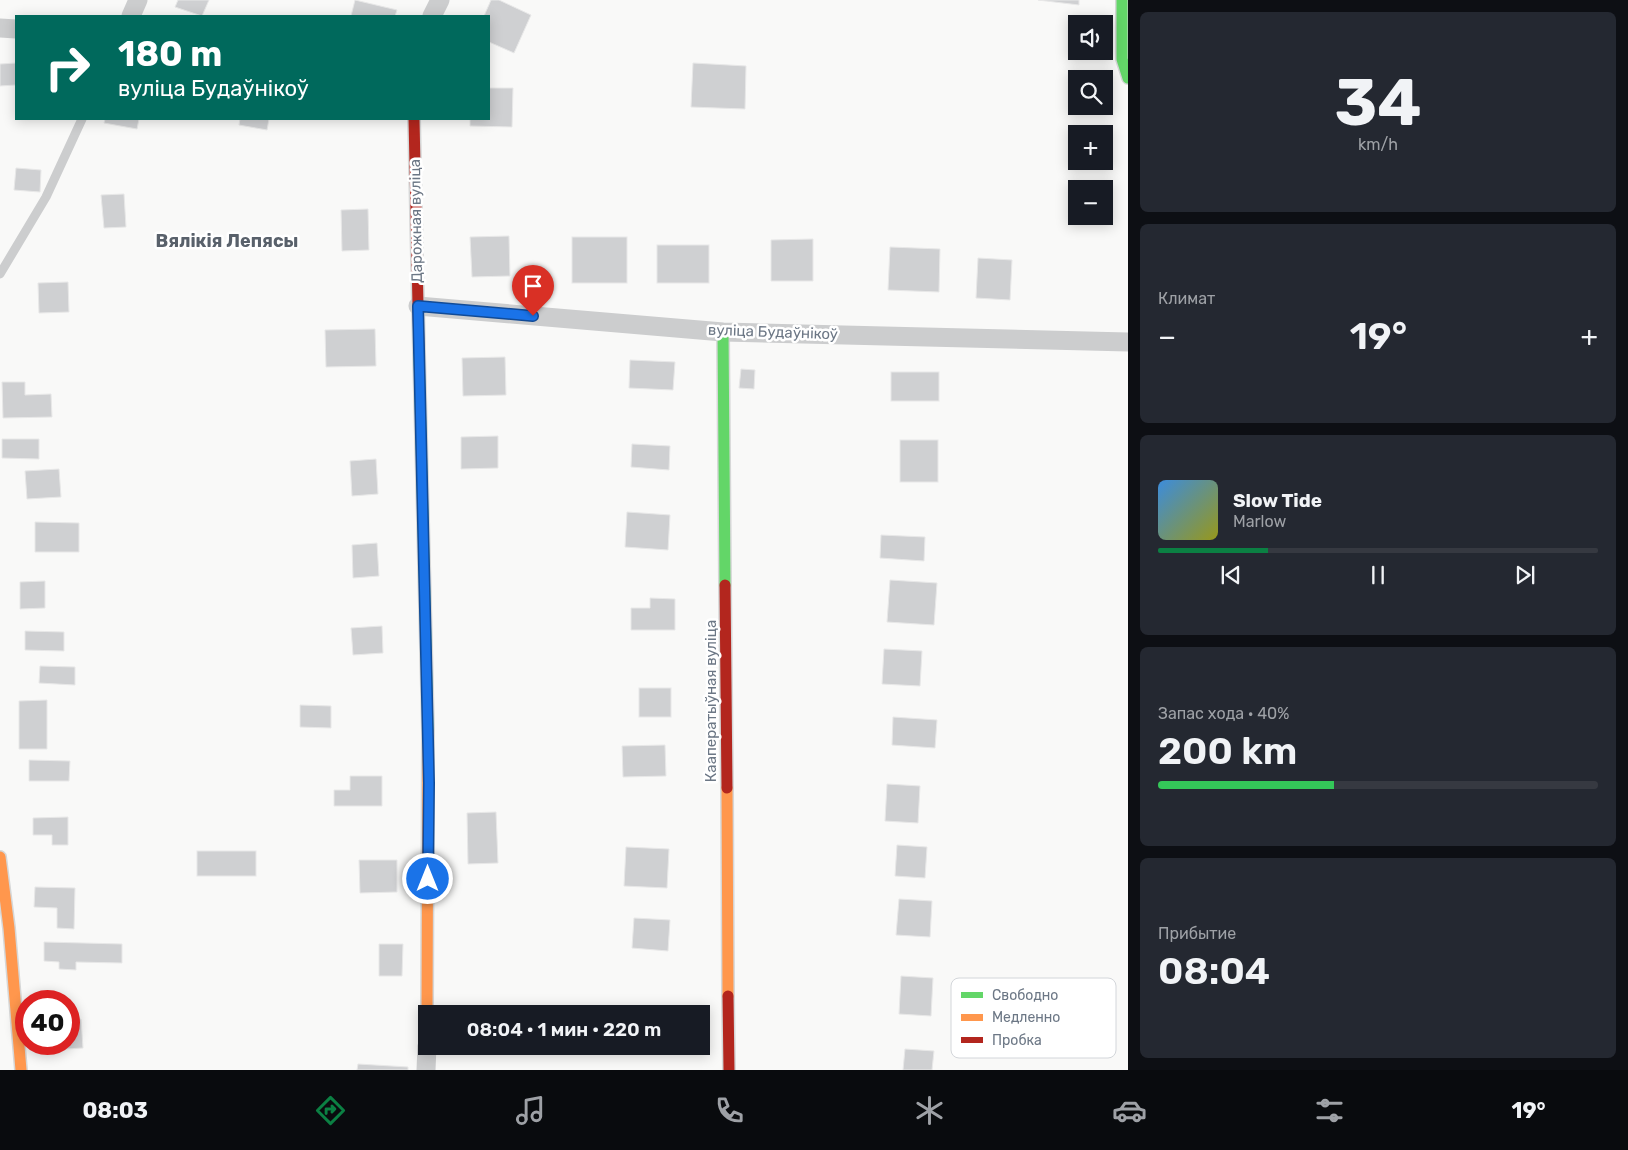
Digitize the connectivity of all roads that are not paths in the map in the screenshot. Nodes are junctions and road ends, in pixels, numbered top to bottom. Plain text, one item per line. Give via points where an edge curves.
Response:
1 (138, 0) edge
2 (440, 0) edge
3 (1122, 0) edge
4 (131, 15) edge
5 (432, 15) edge
6 (0, 28) edge
7 (15, 29) edge
8 (1128, 78) edge
9 (82, 120) edge
10 (414, 120) edge
11 (0, 274) edge
12 (418, 306) junction
13 (723, 332) junction
14 (1128, 342) edge
15 (0, 857) edge
16 (427, 1005) edge
17 (427, 1055) edge
18 (21, 1070) edge
19 (426, 1070) edge
20 (729, 1070) edge

1 - 4 street
2 - 5 street
3 - 8 street via 1122,59
6 - 7 street
9 - 11 lane via 46,198
10 - 12 street, Дарожная вуліца
12 - 13 street, вуліца Будаўнікоў
12 - 16 street, Дарожная вуліца via 429,783
13 - 14 street, вуліца Будаўнікоў
13 - 20 street, Кааператыўная вуліца
15 - 18 street
17 - 19 street

